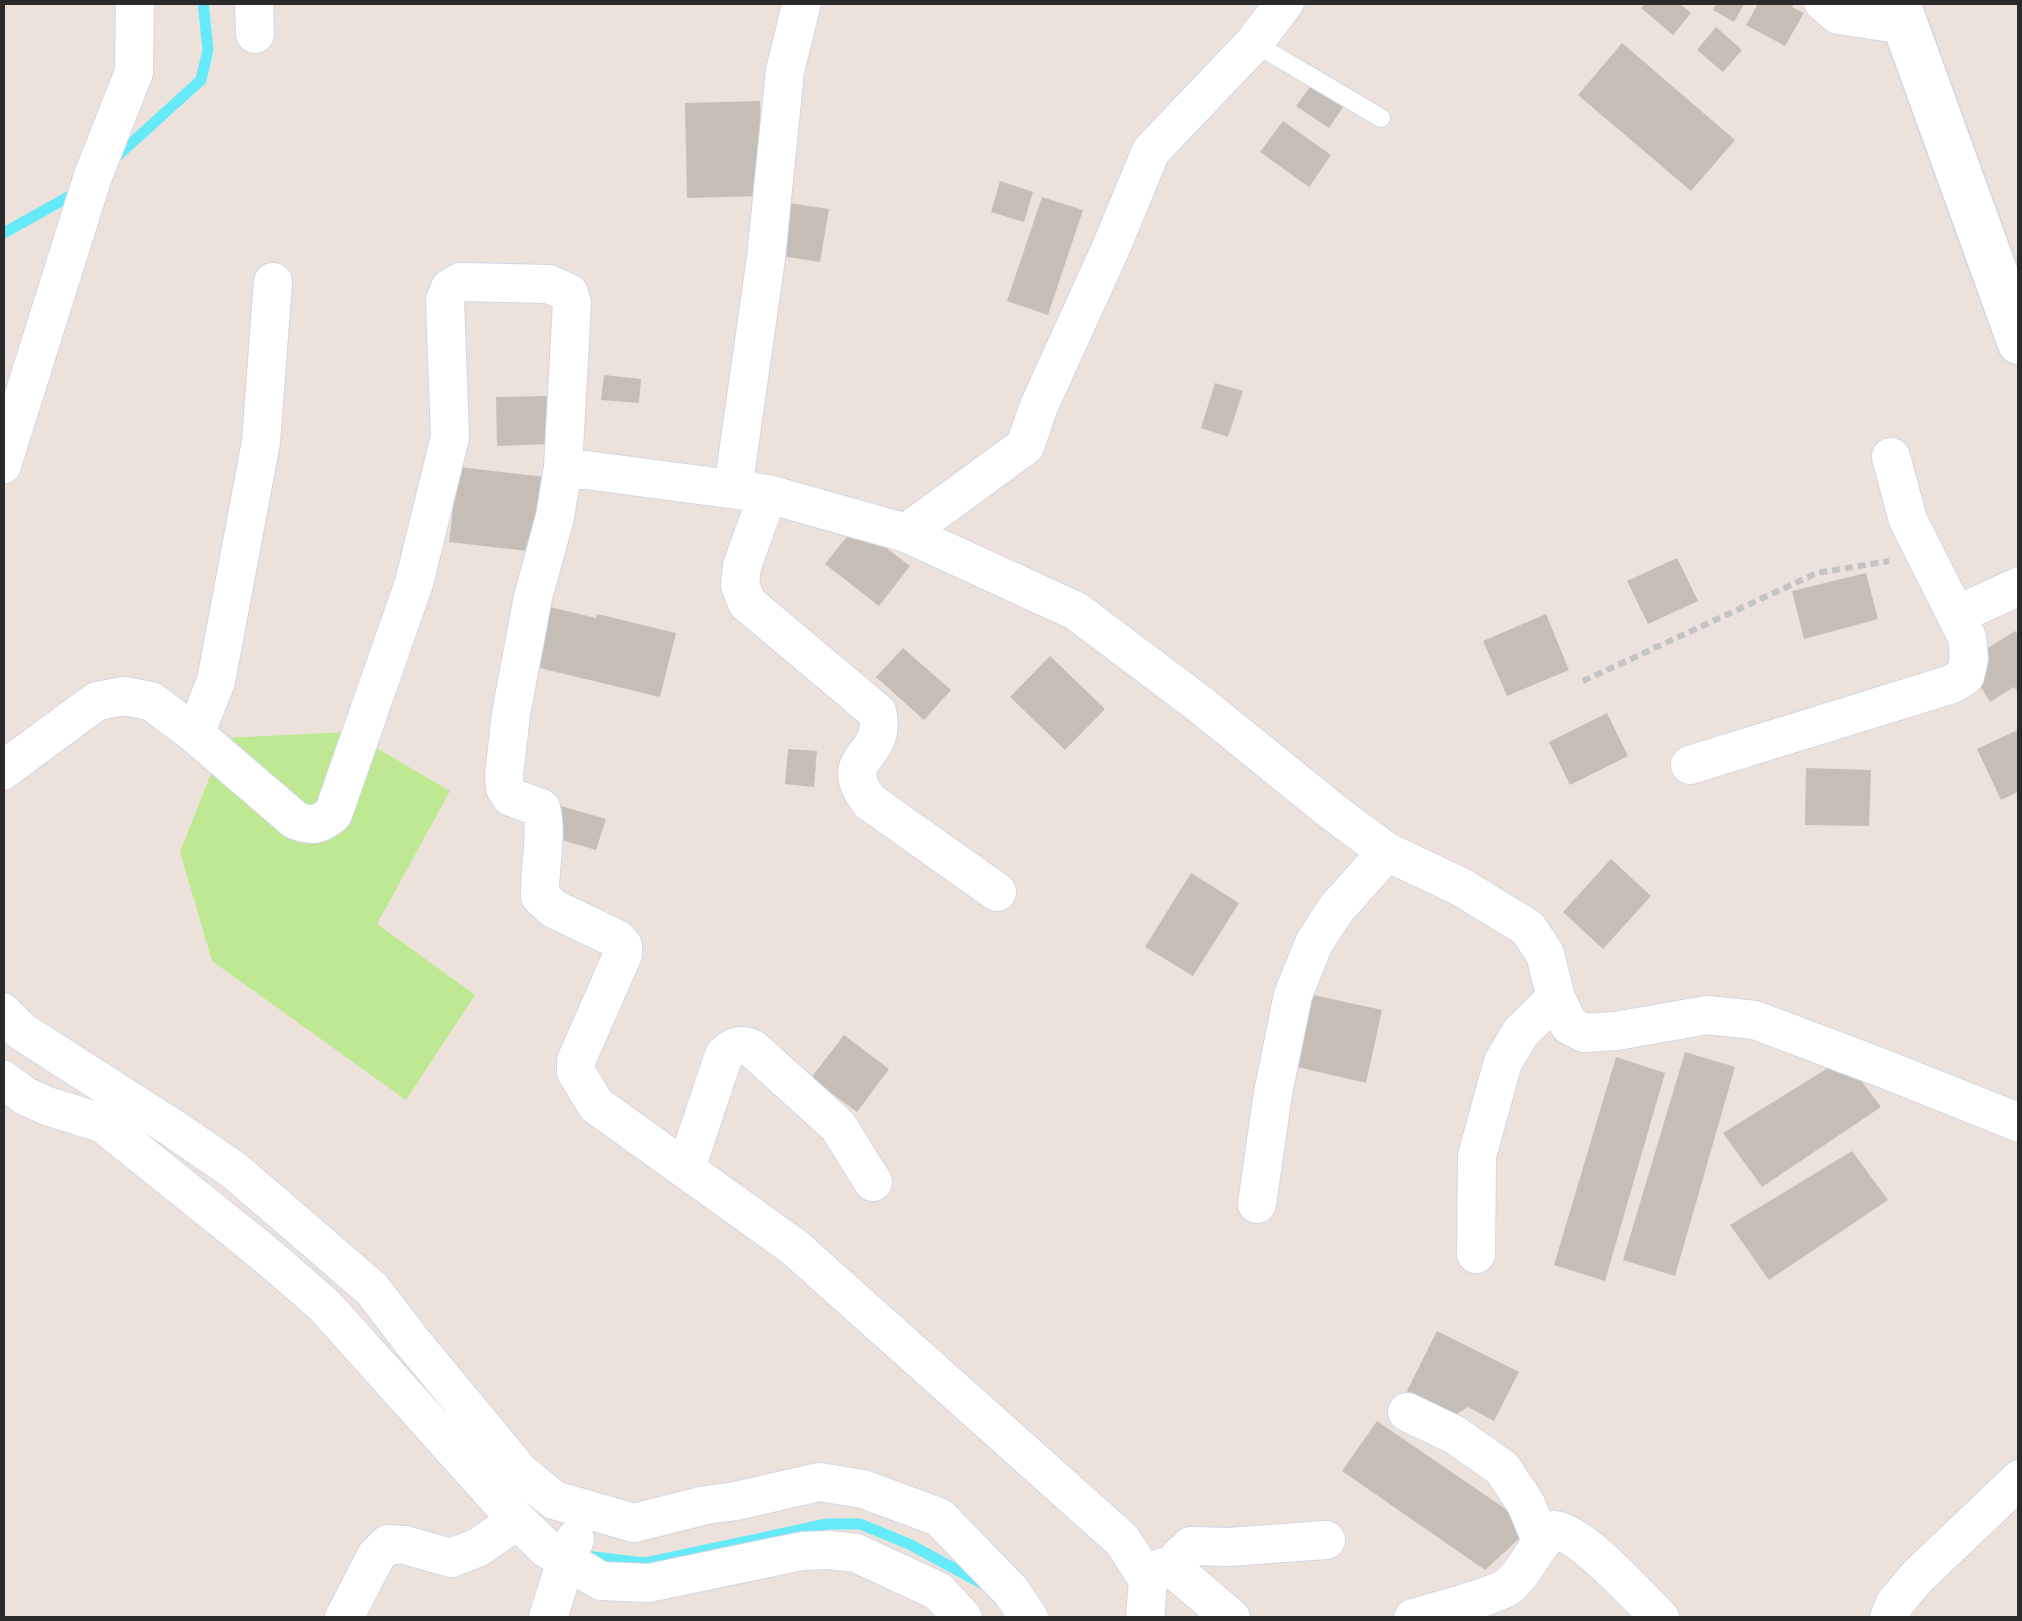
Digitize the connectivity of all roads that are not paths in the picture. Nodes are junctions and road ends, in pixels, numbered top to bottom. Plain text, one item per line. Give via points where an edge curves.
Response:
1 (135, 2) edge
2 (802, 2) edge
3 (1286, 2) edge
4 (1823, 2) edge
5 (1901, 14) edge
6 (1254, 43) junction
7 (1381, 118) dead end
8 (272, 282) dead end
9 (2020, 342) edge
10 (1890, 457) dead end
11 (2, 465) edge
12 (563, 467) junction
13 (751, 491) junction
14 (906, 534) junction
15 (2020, 586) edge
16 (1956, 615) junction
17 (196, 734) junction
18 (1690, 765) dead end
19 (2, 771) edge
20 (1388, 852) junction
21 (997, 892) dead end
22 (1556, 998) junction
23 (2, 1012) edge
24 (2, 1079) edge
25 (2020, 1123) edge
26 (686, 1168) junction
27 (873, 1182) dead end
28 (1257, 1204) dead end
29 (1476, 1254) dead end
30 (1408, 1412) dead end
31 (2020, 1478) edge
32 (582, 1515) junction
33 (517, 1520) junction
34 (1326, 1540) dead end
35 (1541, 1540) junction
36 (566, 1558) junction
37 (1162, 1576) junction
38 (1457, 1612) edge
39 (344, 1618) edge
40 (548, 1618) edge
41 (963, 1618) edge
42 (1029, 1618) edge
43 (1146, 1618) edge
44 (1231, 1618) edge
45 (1413, 1618) edge
46 (1660, 1618) edge
47 (1890, 1618) edge

1 - 11 street via 134,72
2 - 13 street via 785,71
3 - 6 street
4 - 5 street via 1838,15
5 - 9 street
6 - 7 lane
6 - 14 street via 1151,151 1025,446
8 - 17 street via 262,442 216,680
10 - 16 street via 1908,520
12 - 13 street
12 - 17 street via 569,294 549,284 460,282 444,300 450,437 414,583 333,814 321,824 295,820
12 - 26 street via 510,714 505,788 541,808 540,896 622,946 576,1072 596,1104
13 - 14 street
13 - 21 street via 740,585 747,603 876,712 880,727 860,761 859,788
14 - 20 street via 1076,611
15 - 16 street
16 - 18 street via 1969,659 1966,676 1952,684
17 - 19 street via 151,701 97,701
20 - 22 street via 1528,928 1545,954
20 - 28 street via 1336,909 1293,995
22 - 25 street via 1569,1025 1584,1033 1707,1015 1755,1020
22 - 29 street via 1520,1032 1503,1062 1477,1156
23 - 32 street via 21,1031 236,1171 372,1289 520,1472
24 - 33 street via 24,1096 102,1123 264,1253 324,1305
26 - 27 street via 724,1055 743,1045 838,1126
26 - 37 street via 794,1247
30 - 35 street via 1502,1468
31 - 47 street via 1918,1576
32 - 36 street
32 - 42 street via 634,1523 819,1482 863,1489 939,1517 1012,1591
33 - 36 street
33 - 39 street via 480,1547 450,1558 388,1544
34 - 37 street via 1190,1546
35 - 38 street via 1508,1587
35 - 46 street via 1565,1531
36 - 40 street
36 - 41 street via 602,1581 649,1583 802,1551 843,1552 938,1591
37 - 43 street
37 - 44 street
38 - 45 street

